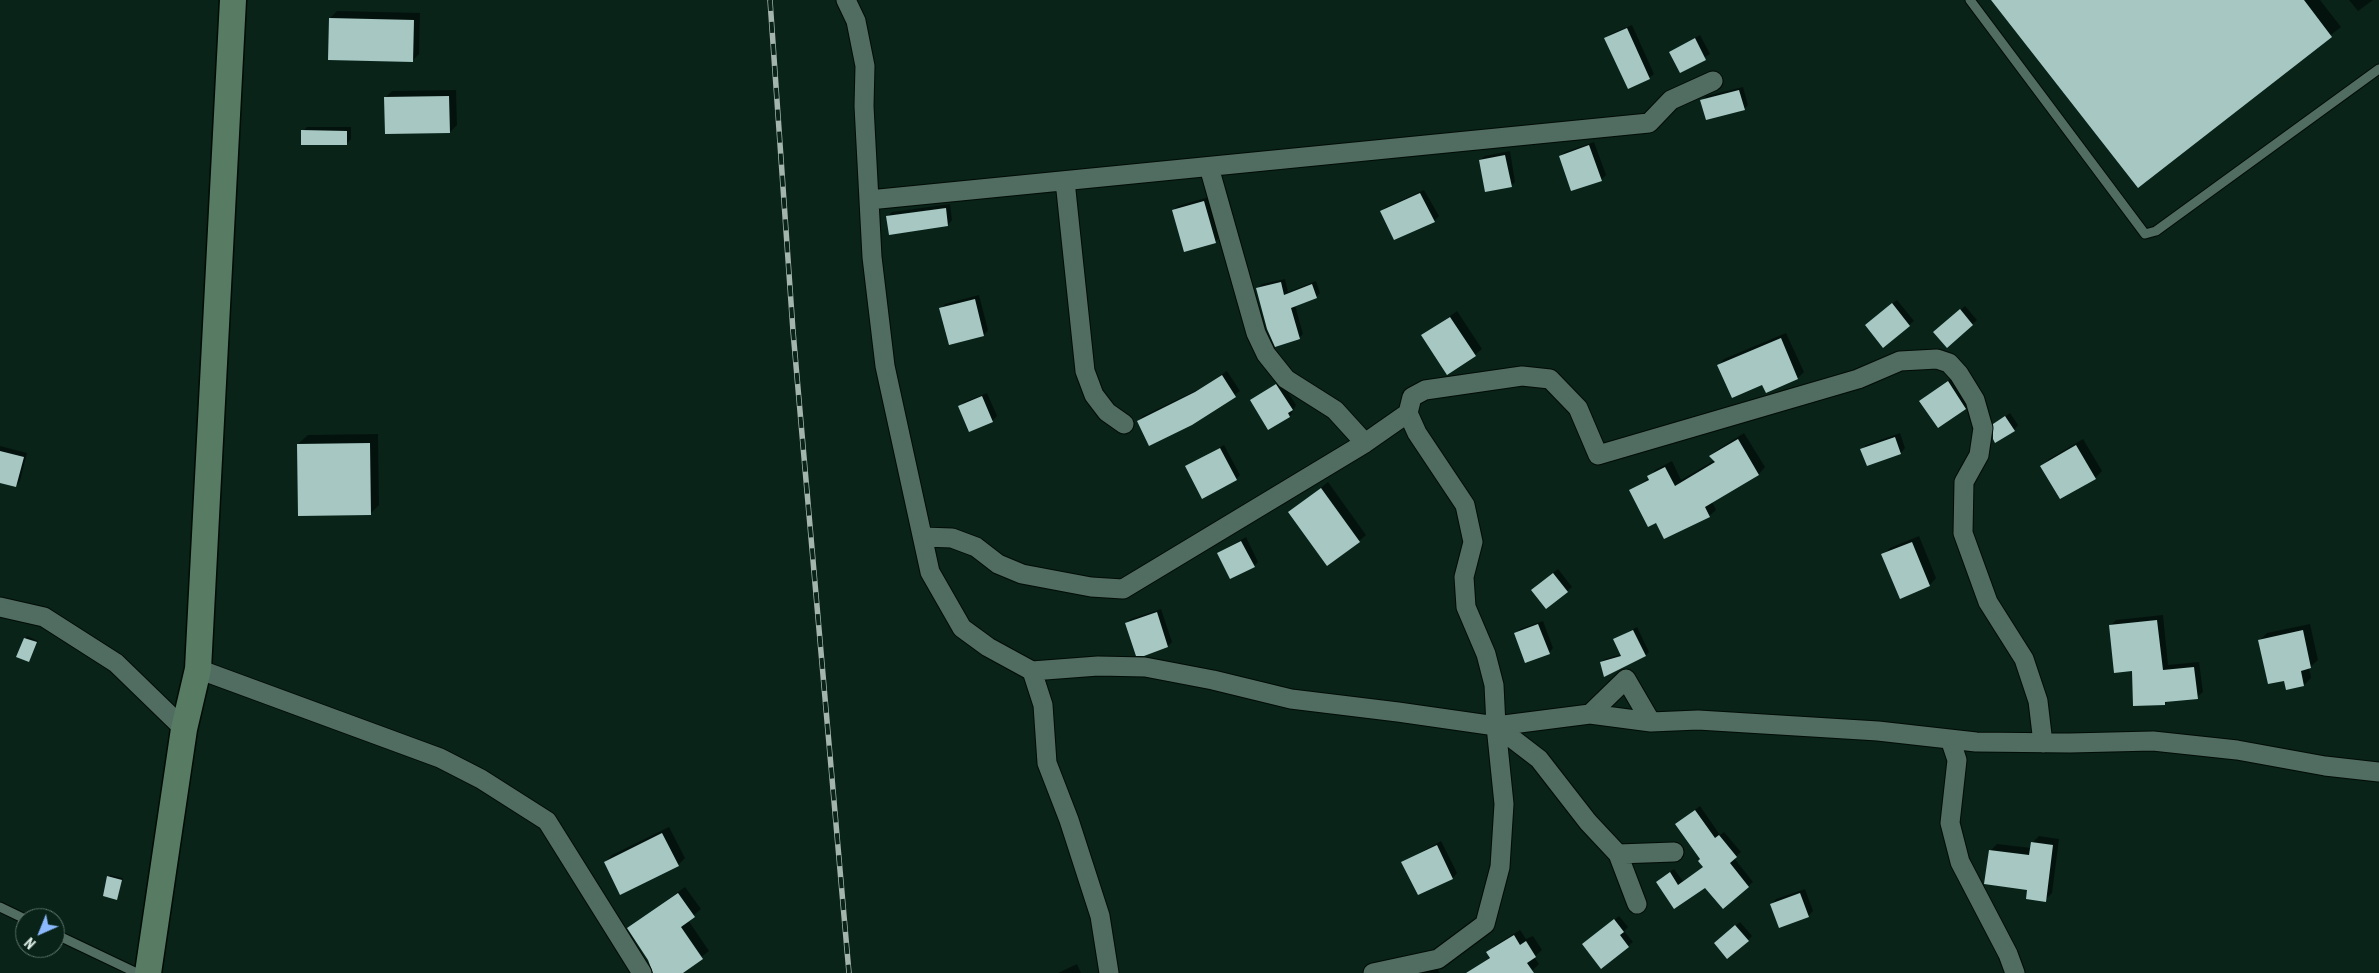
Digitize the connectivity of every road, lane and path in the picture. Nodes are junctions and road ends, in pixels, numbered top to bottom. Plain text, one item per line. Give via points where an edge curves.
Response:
1 (233, 0) edge
2 (846, 0) edge
3 (1970, 0) edge
4 (2379, 69) edge
5 (1713, 81) dead end
6 (1209, 167) junction
7 (1065, 181) junction
8 (869, 200) junction
9 (1408, 413) junction
10 (1124, 424) dead end
11 (1366, 443) junction
12 (923, 537) junction
13 (0, 606) edge
14 (198, 669) junction
15 (1032, 671) junction
16 (1590, 714) junction
17 (1651, 722) junction
18 (1496, 726) junction
19 (184, 729) junction
20 (1950, 739) junction
21 (2043, 743) junction
22 (2379, 772) edge
23 (1674, 852) dead end
24 (1618, 854) junction
25 (1637, 904) dead end
26 (0, 908) edge
27 (15, 915) edge
28 (65, 939) edge
29 (1442, 966) edge
30 (137, 973) edge
31 (148, 973) edge
32 (642, 973) edge
33 (1109, 973) edge
34 (1373, 973) edge
35 (2015, 973) edge

1 - 14 main road
2 - 8 street via 856,21 865,66
3 - 4 lane via 2146,234 2156,231
5 - 6 street via 1671,100 1649,123
6 - 7 street
6 - 11 street via 1256,333 1266,354 1286,380 1335,410
7 - 8 street
7 - 10 street via 1085,371 1094,395 1107,412
8 - 12 street via 885,366
9 - 11 street
9 - 18 street via 1417,433 1466,505 1473,542 1464,577 1466,607 1486,654 1494,685
9 - 21 street via 1412,397 1426,390 1522,376 1550,379 1578,408 1598,454 1858,379 1900,361 1937,359 1949,364 1975,400 1983,428 1979,455 1964,482 1963,533 1988,602 2024,659 2038,701
11 - 12 street via 1123,588 1092,587 1022,574 998,564 976,547 952,538
12 - 15 street via 930,572 962,628 988,647
13 - 19 street via 44,617 116,663
14 - 19 main road
14 - 32 street via 440,758 547,821
15 - 18 street via 1098,666 1145,667 1291,699
15 - 33 street via 1043,705 1047,763 1100,916
16 - 17 street
16 - 17 street via 1626,679
16 - 18 street
17 - 20 street via 1707,720
18 - 24 street via 1539,758 1588,822
18 - 29 street via 1504,804 1500,867 1485,924
19 - 31 main road
20 - 21 street
20 - 35 street via 1957,760 1950,823 1960,862
21 - 22 street via 2153,741
23 - 24 street
24 - 25 street
26 - 27 lane
28 - 30 lane
29 - 34 street

